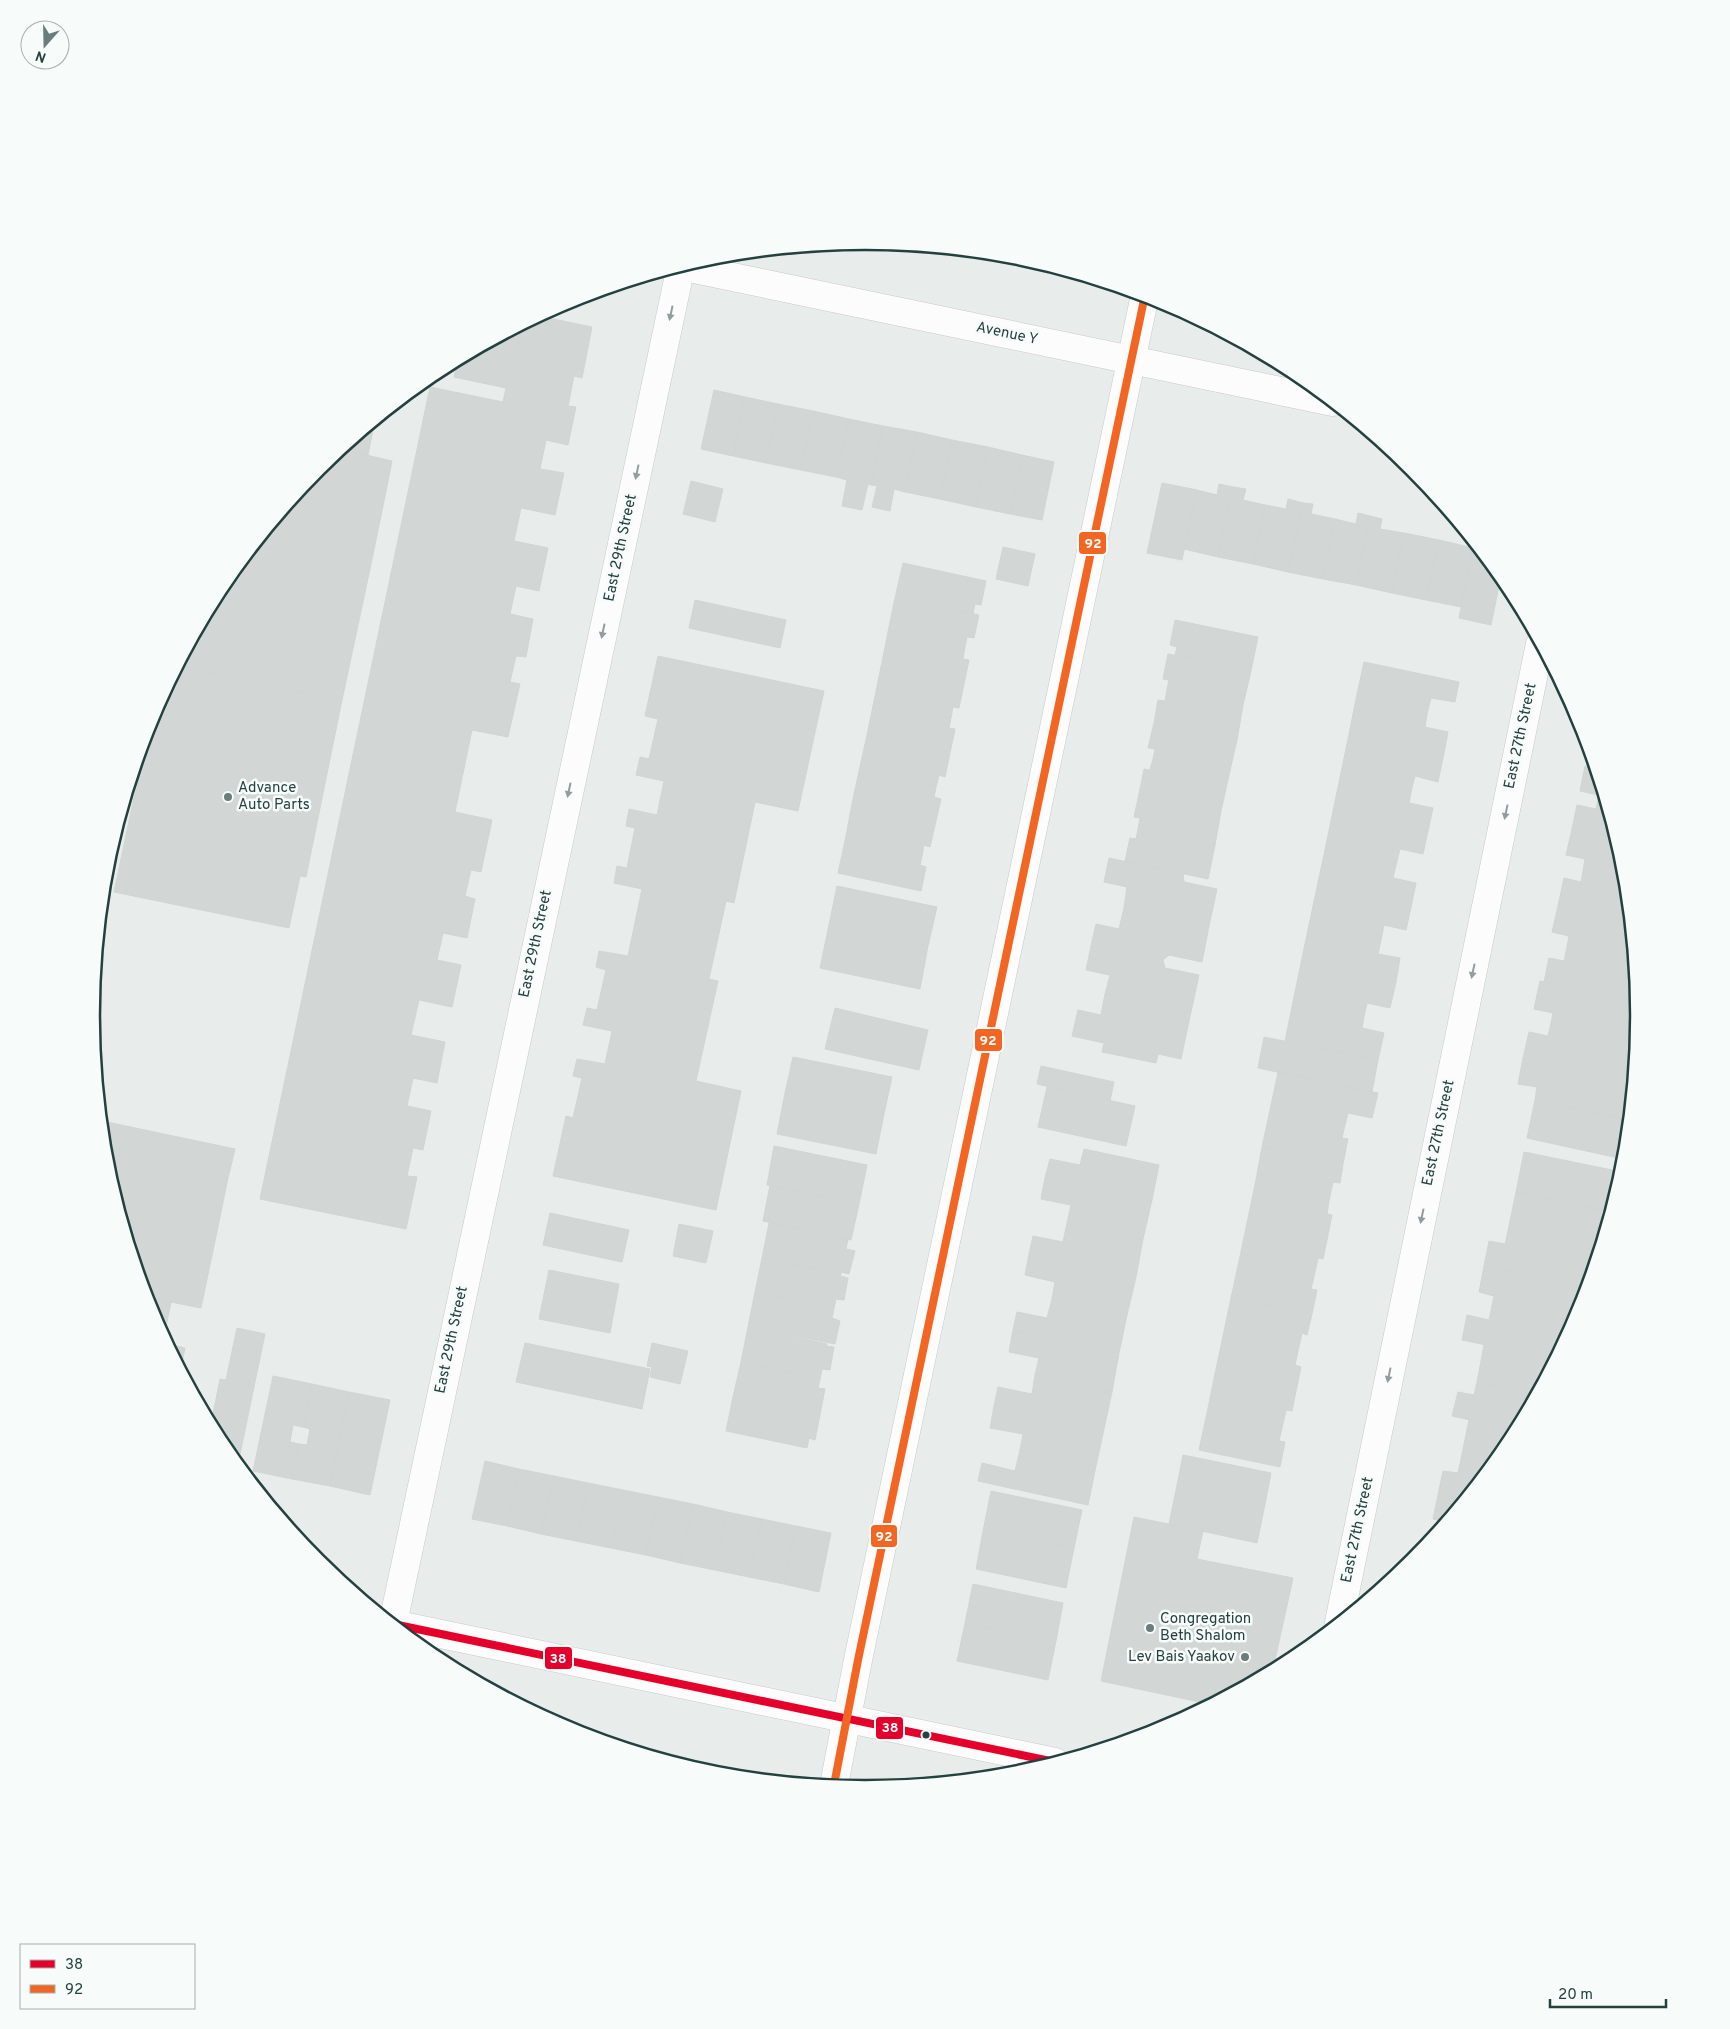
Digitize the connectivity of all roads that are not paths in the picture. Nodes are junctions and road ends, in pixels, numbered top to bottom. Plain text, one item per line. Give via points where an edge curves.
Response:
1 (695, 269) edge
2 (680, 273) edge
3 (1144, 302) edge
4 (1132, 360) junction
5 (1319, 399) edge
6 (1538, 652) edge
7 (1340, 1614) edge
8 (394, 1617) edge
9 (405, 1626) edge
10 (846, 1718) junction
11 (1040, 1759) edge
12 (835, 1779) edge

1 - 4 street, Avenue Y
2 -> 8 street, East 29th Street
3 - 4 street
4 - 5 street, Avenue Y
4 - 10 street
6 -> 7 street, East 27th Street
9 - 10 street
10 - 11 street
10 - 12 street

